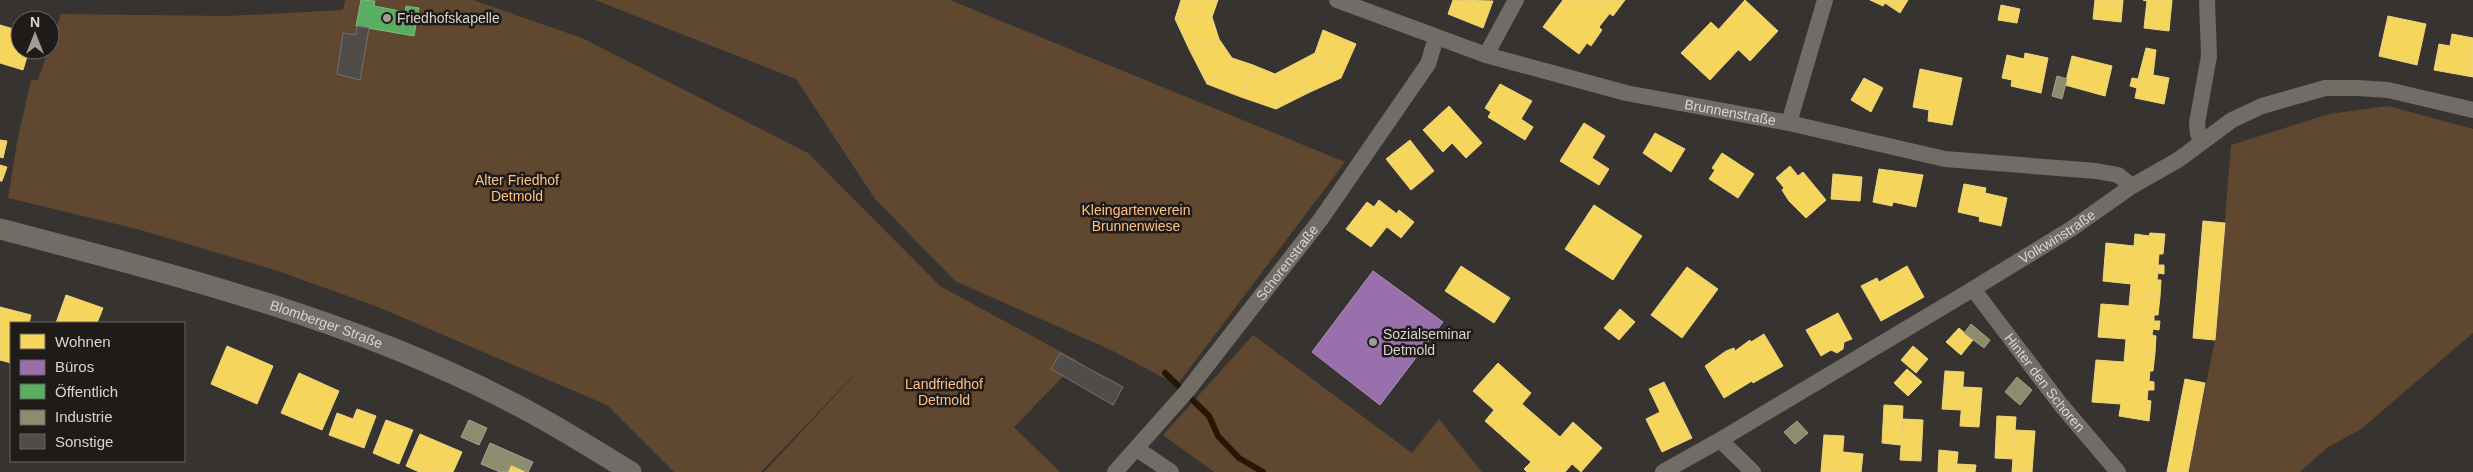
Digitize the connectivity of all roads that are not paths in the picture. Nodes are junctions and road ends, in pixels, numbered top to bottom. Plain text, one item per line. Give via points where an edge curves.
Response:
1 (1337, 0) edge
2 (1516, 0) edge
3 (1825, 0) edge
4 (2207, 0) edge
5 (1436, 38) junction
6 (1486, 55) junction
7 (2473, 110) edge
8 (1789, 123) junction
9 (2201, 142) junction
10 (2132, 186) junction
11 (0, 229) edge
12 (1973, 289) junction
13 (1720, 440) junction
14 (1137, 449) junction
15 (631, 472) edge
16 (1115, 472) edge
17 (1171, 472) edge
18 (1663, 472) edge
19 (1753, 472) edge
20 (2118, 472) edge

1 - 5 street, Brunnenstraße
2 - 6 street
3 - 8 street
4 - 9 street via 2209,56 2197,123
5 - 6 street, Brunnenstraße
5 - 14 street, Schorenstraße via 1428,64 1352,175 1183,396
6 - 8 street, Brunnenstraße via 1626,93
7 - 9 street, Volkwinstraße via 2388,90 2325,88 2262,106 2232,120
8 - 10 street, Brunnenstraße via 1945,159 2118,175
9 - 10 street, Volkwinstraße via 2178,160
10 - 12 street, Volkwinstraße via 2071,229
11 - 15 street, Blomberger Straße via 261,301 358,334 507,399
12 - 13 street, Volkwinstraße
12 - 20 street, Hinter den Schoren via 2061,405
13 - 18 street, Volkwinstraße
13 - 19 street
14 - 16 street, Schorenstraße
14 - 17 street

